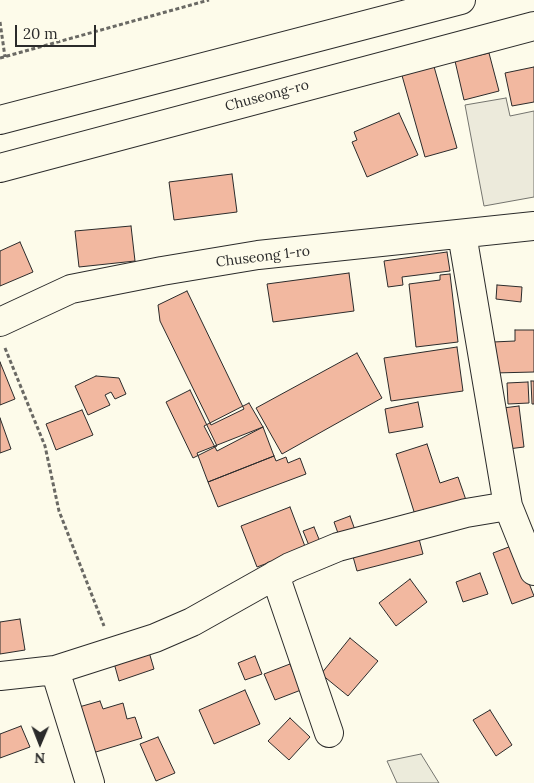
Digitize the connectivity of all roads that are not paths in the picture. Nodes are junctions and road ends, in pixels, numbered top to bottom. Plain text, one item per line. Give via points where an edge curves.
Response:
1 (461, 0) edge
2 (534, 26) edge
3 (0, 120) edge
4 (0, 168) edge
5 (534, 226) edge
6 (462, 234) junction
7 (2, 333) edge
8 (508, 506) junction
9 (534, 571) edge
10 (275, 575) junction
11 (55, 670) junction
12 (0, 676) edge
13 (329, 733) dead end
14 (90, 783) edge

1 - 3 street
2 - 4 street, Chuseong-ro
5 - 6 street, Chuseong 1-ro
6 - 7 street, Chuseong 1-ro via 258,256 71,289
6 - 8 street
8 - 9 street
8 - 10 street via 466,513 338,547
10 - 11 street via 192,622 155,638
10 - 13 street
11 - 12 street
11 - 14 street

